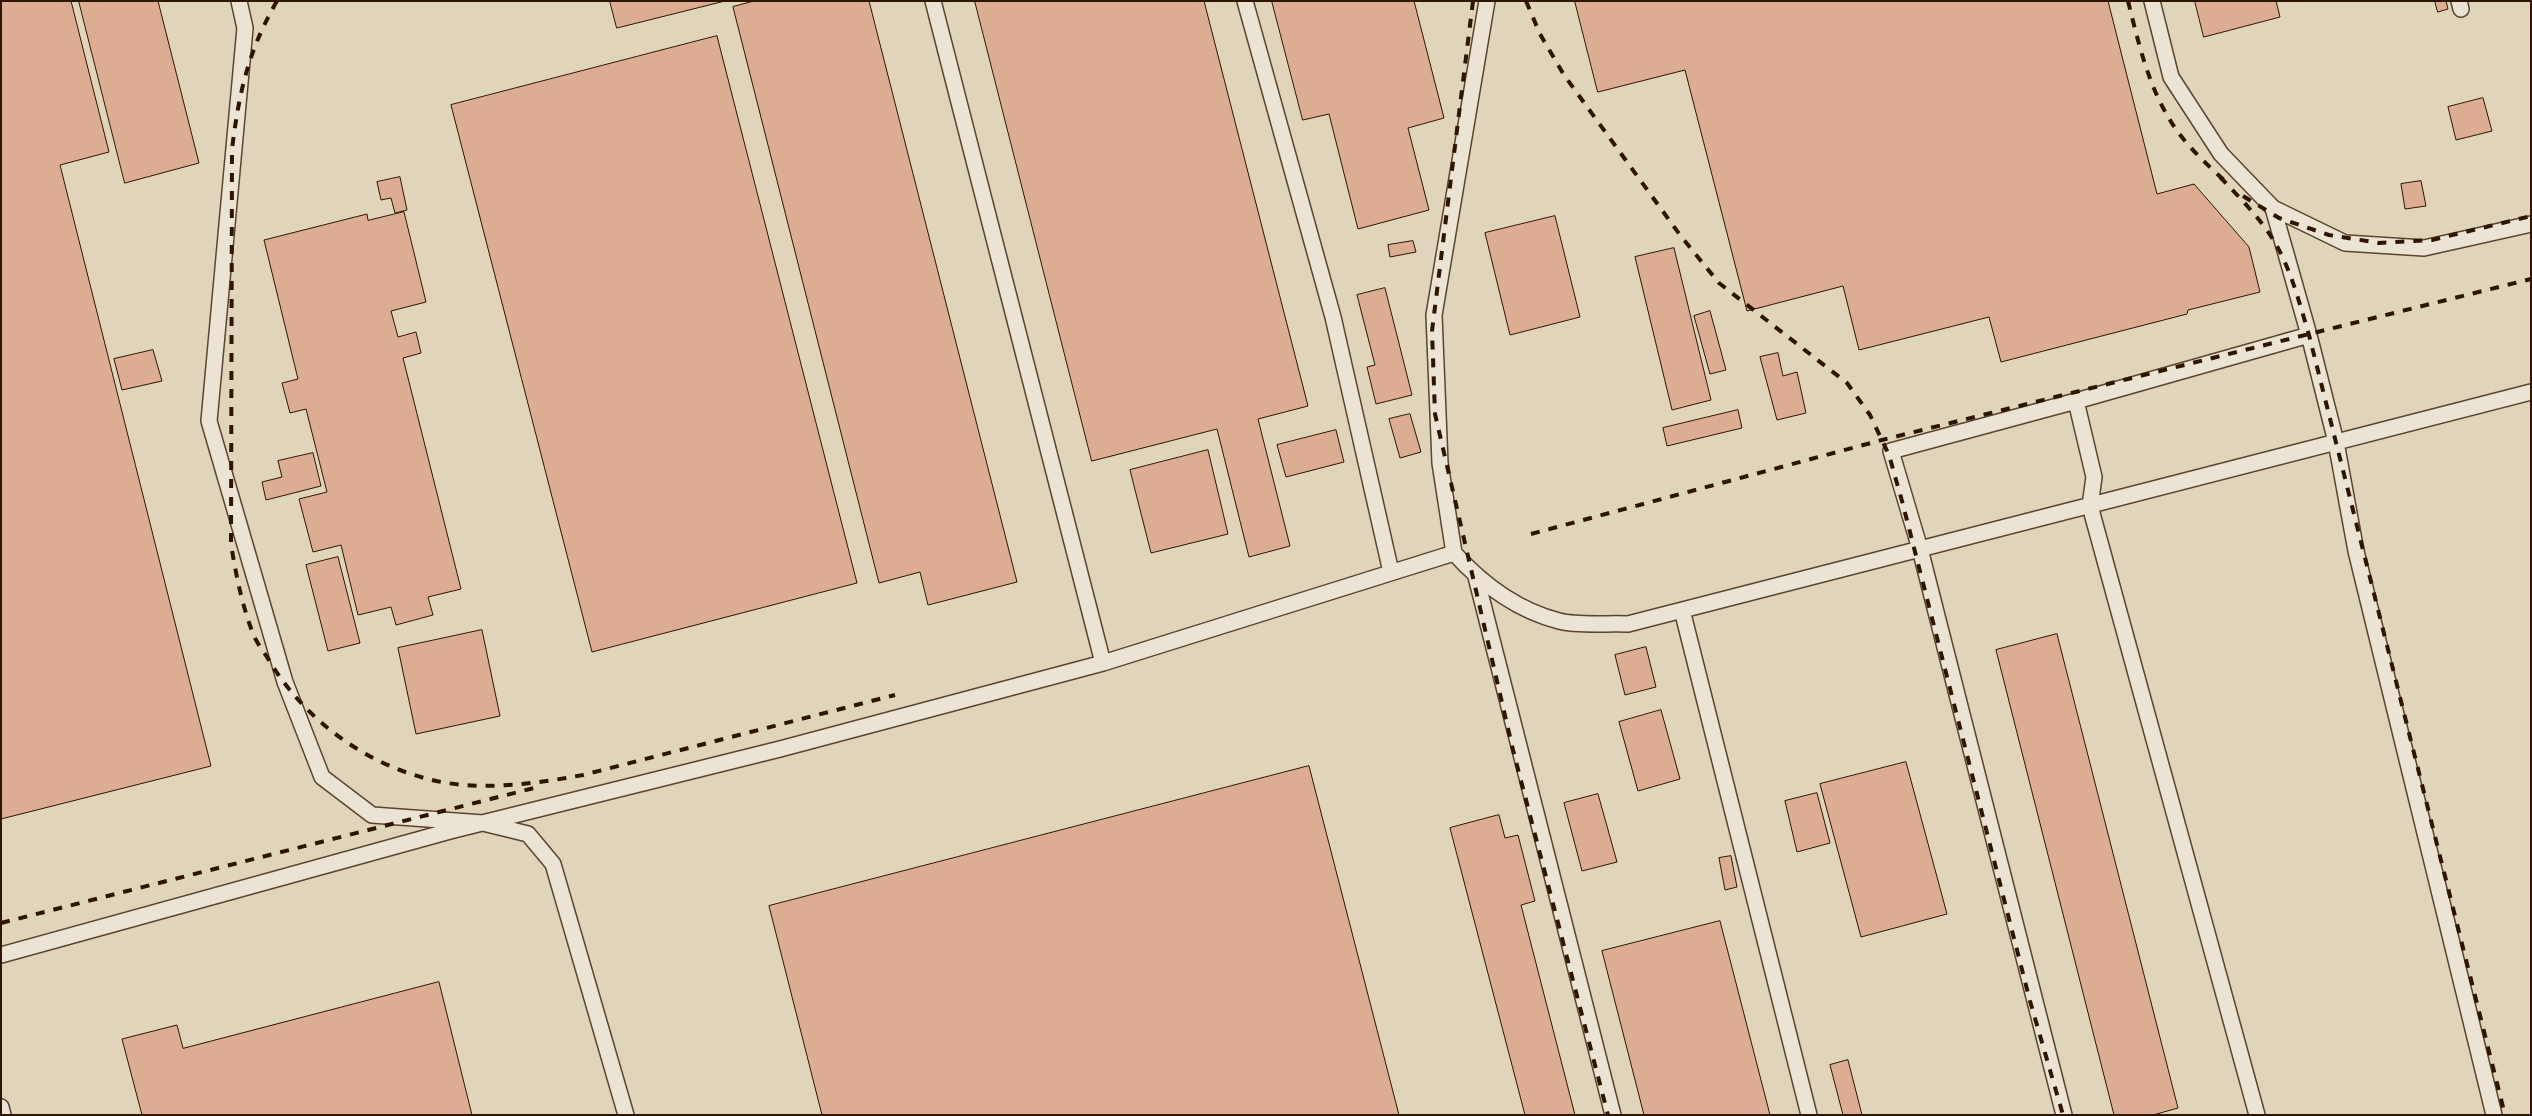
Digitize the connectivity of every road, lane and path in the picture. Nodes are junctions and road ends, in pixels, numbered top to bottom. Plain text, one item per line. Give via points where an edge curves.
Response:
1 (239, 1) edge
2 (933, 1) edge
3 (1245, 1) edge
4 (1487, 1) edge
5 (2152, 1) edge
6 (2273, 208) junction
7 (2531, 224) edge
8 (2309, 335) junction
9 (2531, 392) edge
10 (2076, 401) junction
11 (2336, 442) junction
12 (2090, 506) junction
13 (1920, 549) junction
14 (1454, 553) junction
15 (1391, 572) junction
16 (1476, 577) junction
17 (1682, 610) junction
18 (1103, 663) junction
19 (484, 823) junction
20 (1, 955) edge
21 (1, 1107) edge
22 (3, 1115) edge
23 (626, 1115) edge
24 (1613, 1115) edge
25 (1809, 1115) edge
26 (2064, 1115) edge
27 (2256, 1115) edge
28 (2494, 1115) edge

1 - 19 lane via 245,28 209,421 282,672 322,777 372,815
2 - 18 lane
3 - 15 lane via 1333,318
4 - 14 lane via 1434,315 1440,462
5 - 6 lane via 2171,77 2221,154
6 - 7 lane via 2345,243 2424,248
6 - 8 lane
8 - 10 lane
8 - 11 lane
9 - 11 lane
10 - 12 lane via 2094,477
10 - 13 lane via 1891,451
11 - 12 lane
11 - 28 lane via 2358,561
12 - 13 lane
12 - 27 lane
13 - 17 lane
13 - 26 lane
14 - 15 lane
14 - 16 lane
15 - 18 lane
16 - 17 lane via 1512,603 1560,622 1628,624
16 - 24 lane
17 - 25 lane
18 - 19 lane
19 - 20 lane
19 - 23 lane via 528,834 553,864
21 - 22 lane

